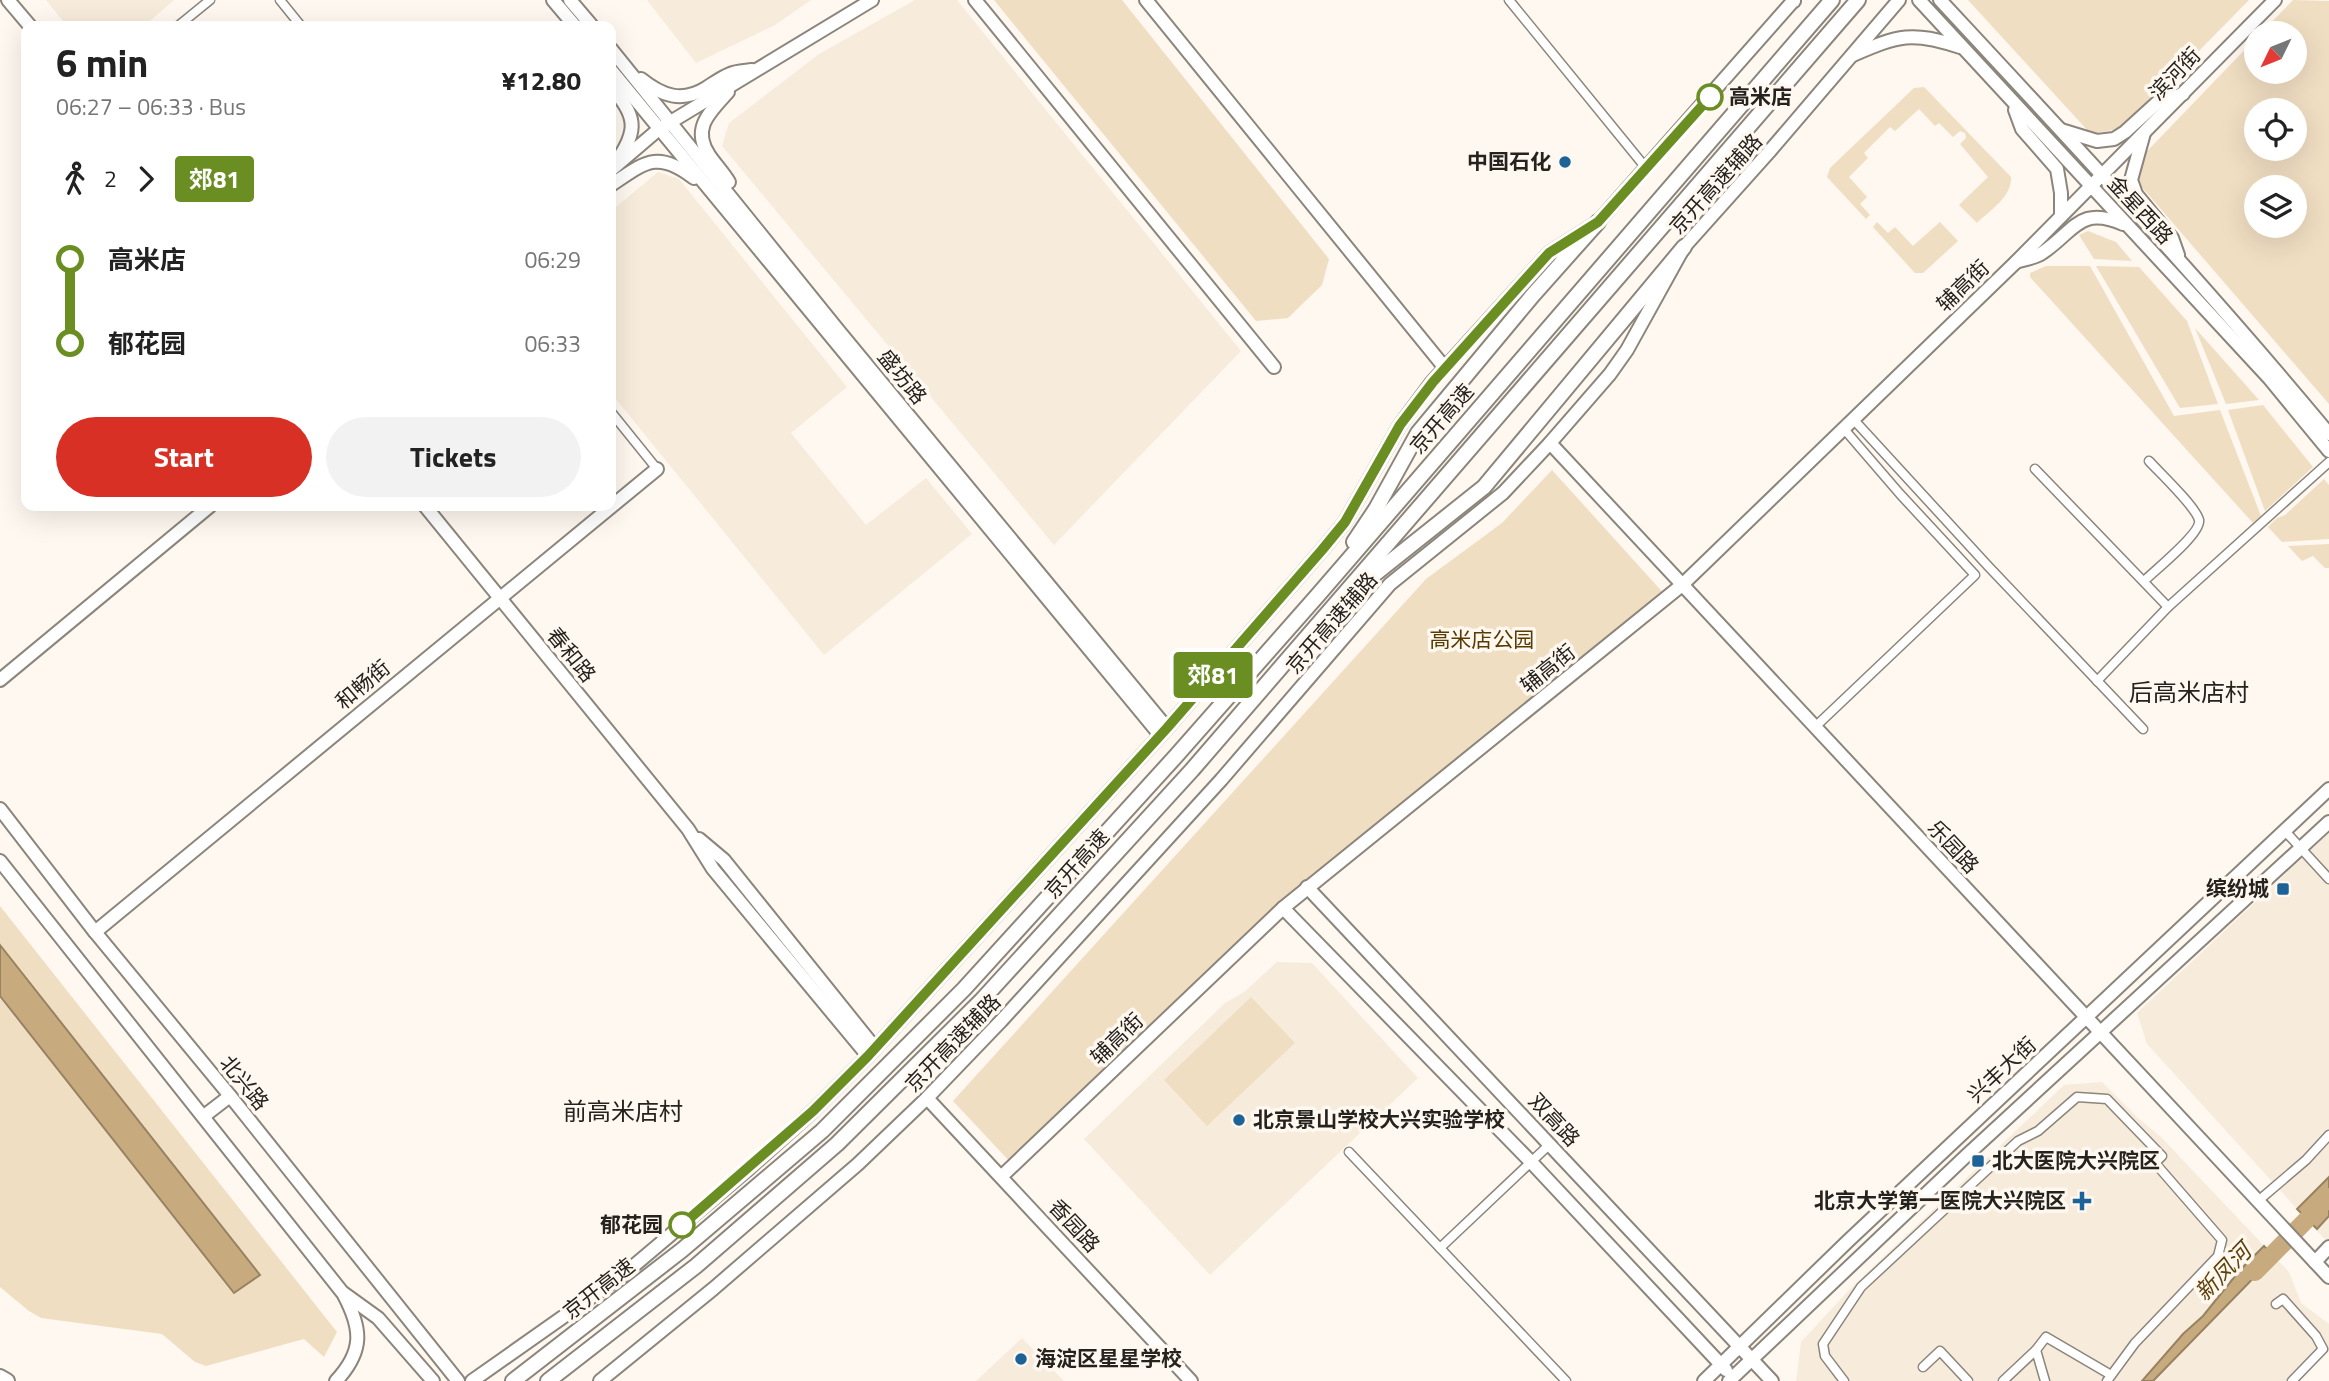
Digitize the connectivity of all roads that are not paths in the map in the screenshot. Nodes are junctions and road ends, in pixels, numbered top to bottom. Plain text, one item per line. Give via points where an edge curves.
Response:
1 (8, 0) edge
2 (210, 0) edge
3 (279, 0) edge
4 (553, 0) edge
5 (570, 0) edge
6 (872, 0) edge
7 (975, 0) edge
8 (1146, 0) edge
9 (1509, 0) edge
10 (1794, 0) edge
11 (1832, 0) edge
12 (1858, 0) edge
13 (1881, 0) edge
14 (1919, 0) edge
15 (1940, 0) edge
16 (2275, 0) edge
17 (1895, 5) edge
18 (26, 21) edge
19 (184, 21) edge
20 (297, 21) edge
21 (571, 21) edge
22 (588, 21) edge
23 (1961, 47) junction
24 (1853, 55) junction
25 (616, 56) edge
26 (626, 68) junction
27 (759, 69) junction
28 (616, 75) edge
29 (739, 81) junction
30 (616, 93) edge
31 (2183, 94) junction
32 (2013, 103) junction
33 (665, 126) junction
34 (2061, 130) junction
35 (2144, 133) junction
36 (616, 161) edge
37 (616, 165) edge
38 (1647, 168) junction
39 (2102, 174) junction
40 (616, 182) edge
41 (2091, 186) junction
42 (710, 190) junction
43 (740, 208) junction
44 (2061, 216) junction
45 (1598, 222) junction
46 (2129, 226) junction
47 (1684, 247) junction
48 (2016, 262) junction
49 (2180, 262) junction
50 (1274, 367) dead end
51 (1445, 368) junction
52 (616, 418) edge
53 (1849, 424) junction
54 (2329, 434) edge
55 (1550, 443) junction
56 (2329, 451) edge
57 (2149, 461) dead end
58 (2329, 462) edge
59 (2035, 468) dead end
60 (657, 469) joint
61 (616, 502) edge
62 (204, 511) edge
63 (429, 511) edge
64 (605, 511) edge
65 (2144, 581) junction
66 (1682, 585) junction
67 (1318, 595) junction
68 (499, 597) junction
69 (2168, 607) junction
70 (1332, 608) junction
71 (0, 680) edge
72 (2097, 681) junction
73 (1815, 727) junction
74 (2143, 729) dead end
75 (1164, 731) junction
76 (2329, 789) edge
77 (0, 809) edge
78 (2329, 822) edge
79 (2285, 831) junction
80 (2301, 849) junction
81 (0, 861) edge
82 (2329, 879) edge
83 (1307, 887) junction
84 (1283, 908) junction
85 (94, 932) junction
86 (2086, 1018) junction
87 (2101, 1033) junction
88 (871, 1052) junction
89 (230, 1096) junction
90 (927, 1098) junction
91 (204, 1116) junction
92 (2329, 1135) edge
93 (1550, 1144) junction
94 (1349, 1152) dead end
95 (1532, 1163) junction
96 (1002, 1176) junction
97 (2262, 1206) junction
98 (1613, 1211) junction
99 (1594, 1229) junction
100 (2329, 1247) edge
101 (1440, 1248) junction
102 (2315, 1262) junction
103 (2329, 1277) edge
104 (342, 1292) junction
105 (2276, 1304) dead end
106 (1739, 1346) junction
107 (2036, 1350) junction
108 (1752, 1360) junction
109 (1720, 1364) junction
110 (1923, 1367) dead end
111 (0, 1377) edge
112 (2109, 1378) edge
113 (1732, 1380) edge
114 (7, 1381) edge
115 (336, 1381) edge
116 (433, 1381) edge
117 (458, 1381) edge
118 (472, 1381) edge
119 (513, 1381) edge
120 (548, 1381) edge
121 (600, 1381) edge
122 (1191, 1381) edge
123 (1566, 1381) edge
124 (1704, 1381) edge
125 (1772, 1381) edge
126 (1844, 1381) edge
127 (1968, 1381) edge
128 (2003, 1381) edge
129 (2045, 1381) edge
130 (2292, 1381) edge

1 - 18 street
2 - 19 street
3 - 20 street
4 - 21 street
5 - 22 street
6 - 27 street
7 - 50 street
8 - 51 street
9 - 38 street
10 - 38 street
11 - 67 highway, 京开高速
12 - 70 highway, 京开高速
13 - 17 street
14 - 23 street, 金星西路
15 - 34 street, 金星西路
16 - 31 street, 滨河街
17 - 24 street, 京开高速辅路
23 - 24 street via 1910,36 1892,38
23 - 32 street, 金星西路
24 - 47 street, 京开高速辅路
25 - 26 street, 盛坊路
26 - 27 street via 650,86 686,97 730,74
26 - 33 street, 盛坊路
27 - 29 street
28 - 33 street, 盛坊路
29 - 33 street
29 - 43 street via 701,129 702,142
30 - 36 street via 632,116 627,143
31 - 34 street via 2159,101 2114,139 2097,141
31 - 35 street, 滨河街
32 - 41 street, 金星西路
32 - 44 street via 2022,128 2057,169
33 - 37 street
33 - 42 street, 盛坊路
33 - 43 street, 盛坊路
34 - 39 street, 金星西路
35 - 39 street, 滨河街
35 - 49 street via 2132,180 2136,194 2172,238
38 - 45 street
39 - 41 street, 辅高街
39 - 49 street, 金星西路
40 - 42 street via 647,162 664,162 684,170
41 - 44 street, 辅高街
41 - 46 street, 金星西路
42 - 75 street, 盛坊路
43 - 75 street, 盛坊路
44 - 48 street, 辅高街
45 - 51 street via 1549,253
45 - 67 highway via 1418,433 1376,509
46 - 48 street via 2109,218 2080,221 2041,254
46 - 56 street, 金星西路 via 2269,378
47 - 55 street, 京开高速辅路 via 1627,350
47 - 70 highway via 1484,487
48 - 53 street, 辅高街
49 - 54 street, 金星西路
51 - 75 street via 1400,425 1345,522
52 - 60 street
53 - 66 street, 辅高街
53 - 72 street
53 - 73 street via 1900,494 1975,575
55 - 66 street, 乐园路
55 - 90 street, 京开高速辅路 via 1503,493 1391,583 1212,790
57 - 65 street via 2200,520 2191,537
58 - 69 street
59 - 65 street
60 - 61 street, 和畅街
62 - 71 street
63 - 68 street, 春和路
64 - 68 street, 和畅街
65 - 69 street
66 - 73 street, 乐园路
66 - 83 street, 辅高街
67 - 119 highway, 京开高速 via 964,989 822,1132 682,1250
68 - 85 street, 和畅街
68 - 88 street, 春和路 via 688,829 713,869
69 - 72 street
70 - 120 highway, 京开高速 via 981,1001 846,1134 696,1266
72 - 74 street
73 - 86 street, 乐园路
75 - 88 street
76 - 79 street, 兴丰大街
77 - 85 street, 北兴路
78 - 80 street, 兴丰大街
79 - 80 street
79 - 86 street, 兴丰大街
80 - 82 street
80 - 87 street, 兴丰大街
81 - 91 street
83 - 84 street, 辅高街
83 - 93 street, 双高路
84 - 95 street
84 - 96 street, 辅高街
85 - 89 street, 北兴路
86 - 87 street, 乐园路
86 - 106 street, 兴丰大街
87 - 97 street, 乐园路
87 - 108 street, 兴丰大街
88 - 118 street via 813,1111 624,1274
89 - 91 street
89 - 117 street, 北兴路
90 - 96 street, 香园路
90 - 121 street, 京开高速辅路 via 858,1164
91 - 104 street
92 - 97 street
93 - 95 street
93 - 98 street, 双高路
94 - 101 street
95 - 99 street
95 - 101 street
96 - 122 street, 香园路
97 - 102 street, 乐园路
98 - 99 street
98 - 106 street, 双高路
99 - 109 street
100 - 102 street
101 - 123 street
102 - 103 street, 乐园路
104 - 115 street via 359,1335 355,1353
104 - 116 street via 378,1318
105 - 130 street via 2283,1299 2323,1349
106 - 108 street, 双高路
106 - 109 street, 兴丰大街
107 - 112 street via 2046,1337
107 - 128 street
107 - 129 street
108 - 113 street, 兴丰大街
108 - 125 street, 双高路
109 - 113 street
109 - 124 street, 兴丰大街
110 - 127 street via 1940,1351
111 - 114 highway
112 - 126 street via 2135,1343 2218,1256 2222,1240 2155,1163 2162,1156 2107,1099 2077,1097 2038,1131 2018,1141 1861,1287 1823,1344 1825,1356

